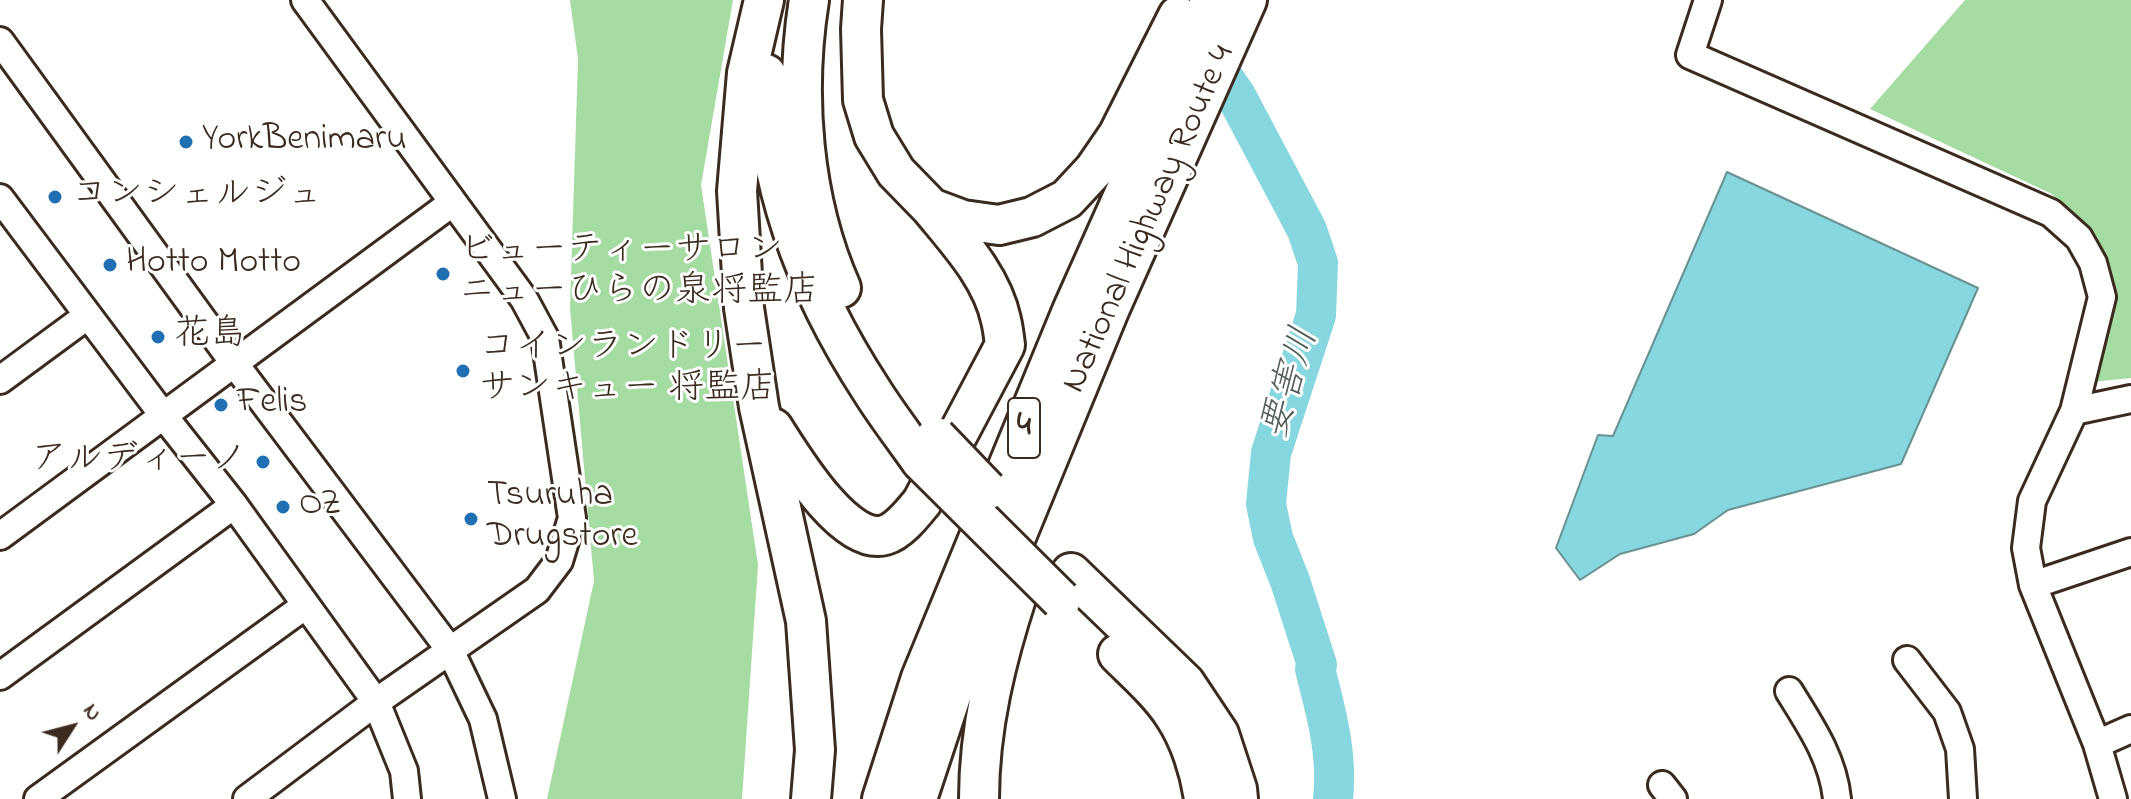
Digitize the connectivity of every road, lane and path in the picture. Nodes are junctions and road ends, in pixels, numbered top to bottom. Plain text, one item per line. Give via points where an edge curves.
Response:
1 (305, 0) edge
2 (767, 0) edge
3 (809, 0) edge
4 (863, 0) edge
5 (1186, 0) edge
6 (1211, 0) edge
7 (1708, 0) edge
8 (1240, 16) edge
9 (0, 41) edge
10 (1185, 66) junction
11 (0, 198) edge
12 (452, 203) junction
13 (931, 208) junction
14 (8, 225) edge
15 (1110, 308) junction
16 (87, 316) junction
17 (234, 363) junction
18 (0, 380) edge
19 (2131, 399) edge
20 (759, 407) junction
21 (2074, 411) junction
22 (163, 415) junction
23 (929, 449) junction
24 (234, 505) junction
25 (0, 536) edge
26 (2131, 552) edge
27 (2033, 585) junction
28 (1066, 587) junction
29 (306, 605) junction
30 (450, 650) junction
31 (1907, 660) dead end
32 (0, 676) edge
33 (1789, 691) dead end
34 (376, 702) junction
35 (2131, 729) edge
36 (2097, 744) junction
37 (252, 798) edge
38 (38, 799) edge
39 (407, 799) edge
40 (502, 799) edge
41 (811, 799) edge
42 (882, 799) edge
43 (917, 799) edge
44 (979, 799) edge
45 (1204, 799) edge
46 (1238, 799) edge
47 (1837, 799) edge
48 (1963, 799) edge
49 (2113, 799) edge

1 - 12 street
2 - 20 highway via 747,73 737,191 744,308
2 - 23 highway via 766,84 773,155 789,225 833,324 871,390
3 - 23 highway via 804,32 805,155 816,215 851,312
4 - 13 highway via 863,100 874,136 896,172
5 - 10 highway
6 - 10 highway, National Highway Route 4 / 4
7 - 21 street via 1690,55 2051,213 2079,238 2102,297
8 - 10 highway, National Highway Route 4 / 4
9 - 17 street
10 - 13 highway via 1118,135 1067,199 1032,217 999,225
10 - 15 highway, National Highway Route 4 / 4
10 - 42 highway, National Highway Route 4 / 4 via 1072,311 921,678
11 - 14 street
12 - 17 street
12 - 30 street via 524,299 545,338 572,518 559,561 537,590
13 - 20 highway via 993,295 1005,345 908,520 885,536 865,534 847,523 813,488
14 - 16 street
15 - 43 highway, National Highway Route 4 / 4 via 953,690
15 - 44 highway via 1000,647 984,725
16 - 18 street
16 - 22 street
17 - 22 street
17 - 30 street
19 - 21 street
20 - 41 highway via 806,621 815,750
21 - 27 street via 2032,501 2026,548
22 - 24 street
22 - 25 street
23 - 28 highway, bridge via 976,480
24 - 29 street
24 - 32 street
26 - 27 street
27 - 36 street
28 - 45 highway via 1174,715 1189,745
28 - 46 highway via 1185,683 1219,734
29 - 34 street
29 - 38 street
30 - 34 street
30 - 40 street via 483,719
31 - 48 street via 1947,712 1960,749
33 - 47 street via 1821,743
34 - 37 street
34 - 39 street via 404,771
35 - 36 street
36 - 49 street

